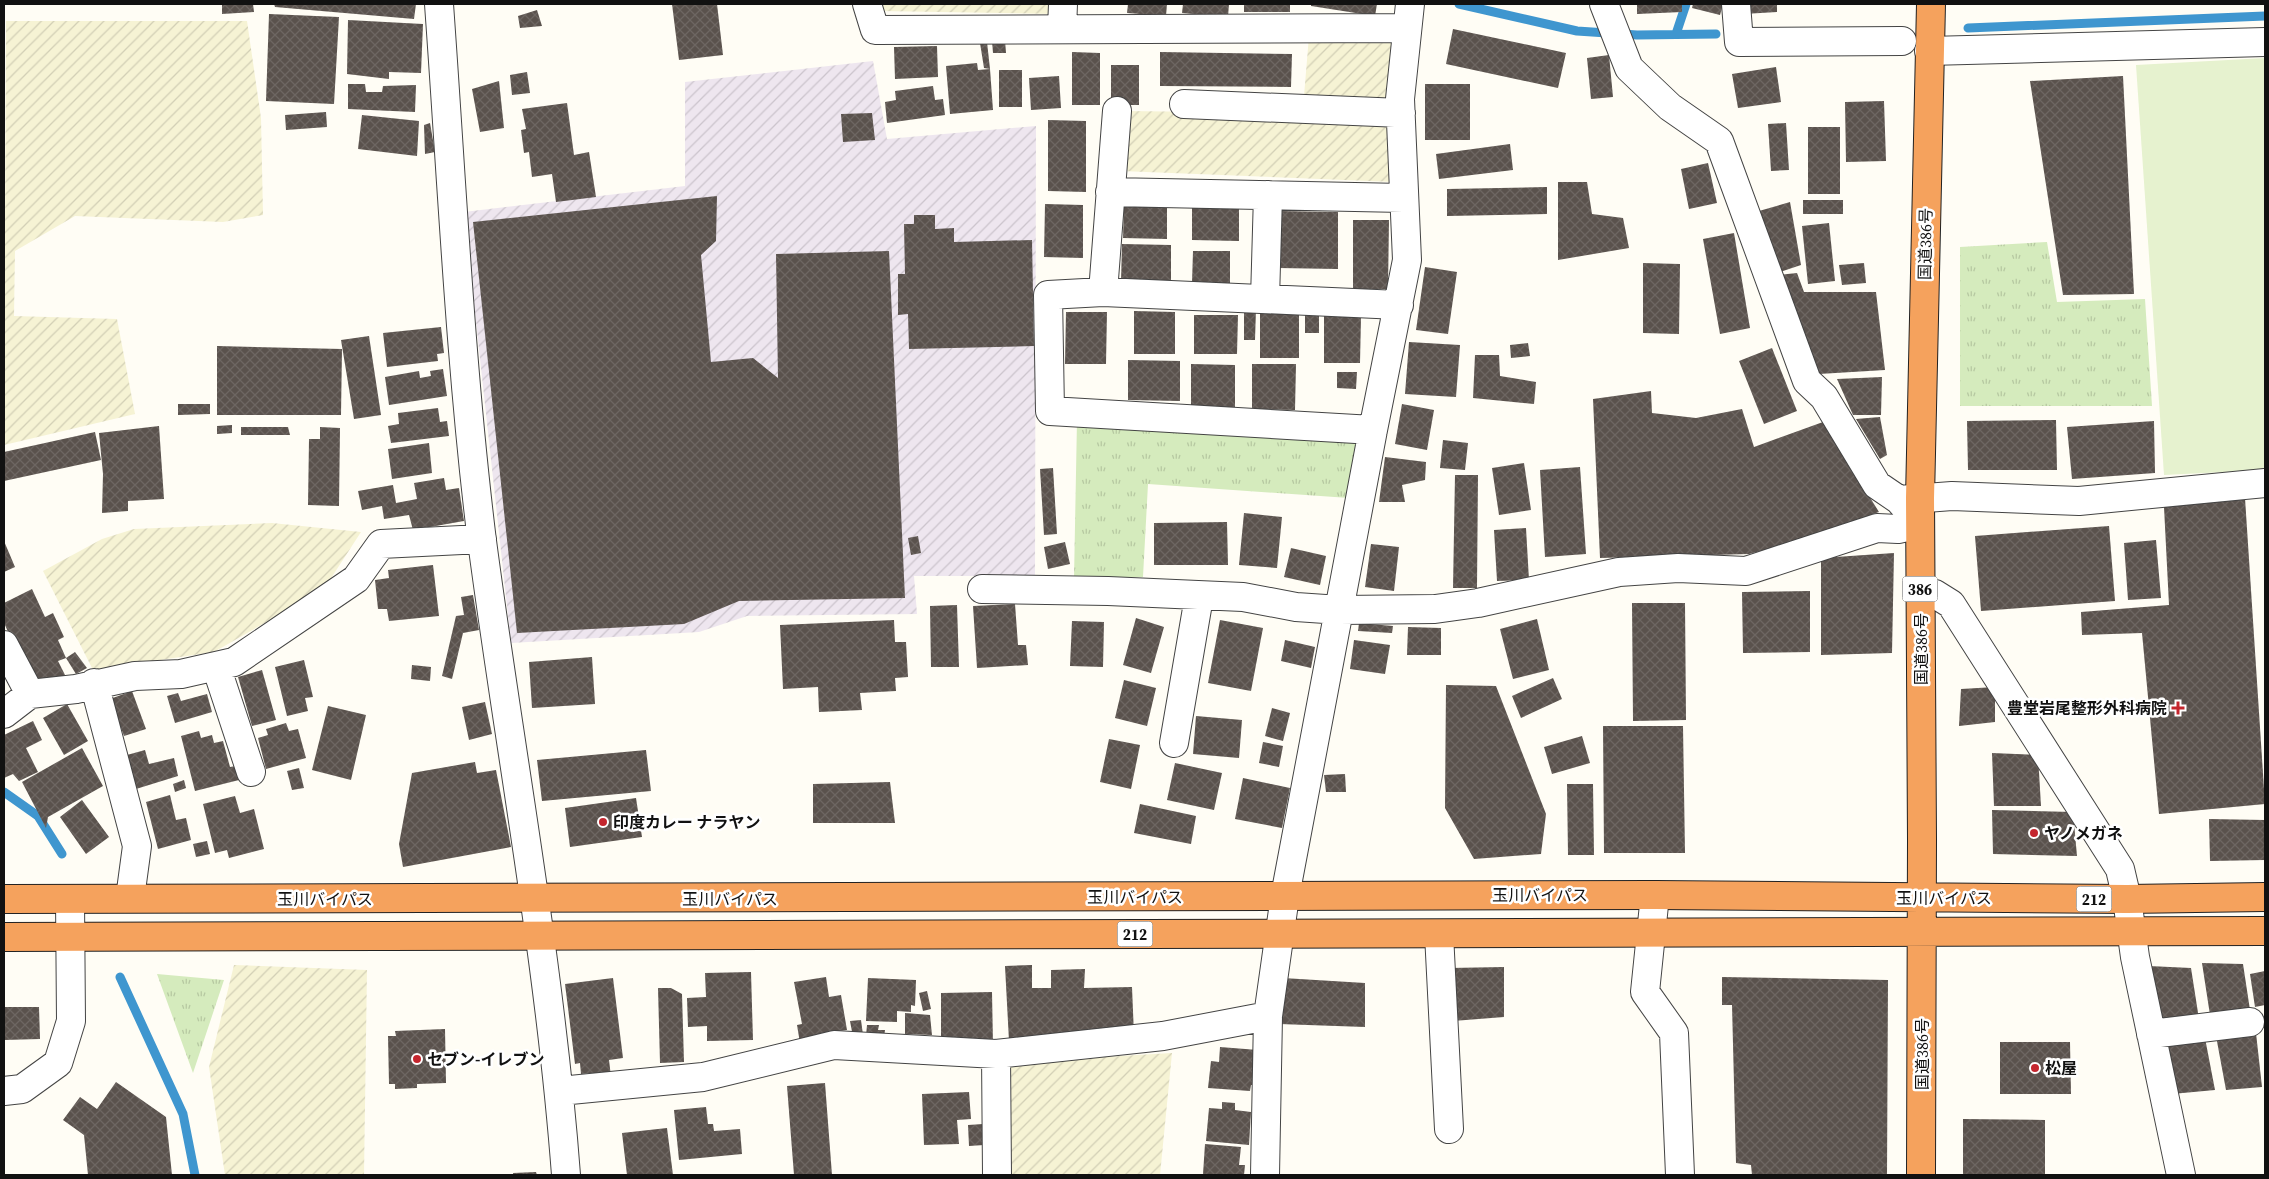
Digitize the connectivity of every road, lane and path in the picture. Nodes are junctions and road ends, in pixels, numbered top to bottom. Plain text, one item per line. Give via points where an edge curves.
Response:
1 (439, 4) edge
2 (867, 4) edge
3 (1736, 4) edge
4 (1931, 4) edge
5 (1607, 12) edge
6 (1409, 13) edge
7 (1062, 17) edge
8 (1902, 41) dead end
9 (2265, 42) edge
10 (1928, 51) junction
11 (1184, 104) dead end
12 (1117, 111) dead end
13 (1401, 113) junction
14 (1110, 192) junction
15 (1268, 196) junction
16 (1403, 198) junction
17 (1103, 292) junction
18 (1265, 299) junction
19 (1399, 305) junction
20 (1373, 430) junction
21 (2265, 483) edge
22 (1913, 507) junction
23 (482, 539) junction
24 (982, 589) dead end
25 (1920, 592) junction
26 (1199, 597) junction
27 (1340, 610) junction
28 (4, 644) edge
29 (216, 666) junction
30 (94, 683) junction
31 (30, 694) junction
32 (4, 714) edge
33 (1174, 743) dead end
34 (251, 772) dead end
35 (1655, 895) junction
36 (1285, 896) junction
37 (2265, 897) edge
38 (130, 898) junction
39 (1922, 898) junction
40 (4, 899) edge
41 (70, 899) junction
42 (535, 899) junction
43 (806, 899) junction
44 (2127, 899) junction
45 (1922, 931) junction
46 (2131, 931) junction
47 (2265, 931) edge
48 (808, 933) junction
49 (1650, 933) junction
50 (540, 934) junction
51 (1438, 934) junction
52 (1279, 935) junction
53 (70, 936) junction
54 (4, 937) edge
55 (1268, 1016) junction
56 (2250, 1022) dead end
57 (2151, 1034) junction
58 (996, 1054) junction
59 (560, 1091) junction
60 (4, 1092) edge
61 (1449, 1129) dead end
62 (566, 1175) edge
63 (997, 1175) edge
64 (1265, 1175) edge
65 (1680, 1175) edge
66 (1921, 1175) edge
67 (2181, 1175) edge

1 - 23 street via 455,262
2 - 7 street via 874,30
3 - 8 street via 1739,42
4 - 10 highway, 国道386号 / 386
5 - 22 street via 1629,68 1670,106 1719,141 1807,381 1824,397 1877,485
6 - 7 street
6 - 13 street
9 - 10 street
10 - 22 highway, 国道386号 / 386
11 - 13 street
12 - 14 street
13 - 16 street
14 - 15 street
14 - 17 street
15 - 16 street
15 - 18 street
16 - 19 street via 1407,260
17 - 18 street
17 - 20 street via 1048,295 1050,410
18 - 19 street
19 - 20 street
20 - 27 street
21 - 22 street via 2079,501 1952,496
22 - 25 highway, 国道386号 / 386
22 - 27 street via 1898,529 1877,528 1746,571 1678,568 1619,572 1478,603 1435,609
23 - 29 street via 380,544 356,579 234,662
23 - 42 street
24 - 26 street via 1108,591
25 - 39 highway, 国道386号 / 386
25 - 44 street via 1935,594 1951,604 2120,868
26 - 27 street via 1243,597 1296,607
26 - 33 street
27 - 36 street
28 - 31 street
29 - 30 street via 181,674 135,676
29 - 34 street
30 - 31 street via 76,689
30 - 38 street via 137,846
31 - 32 street
35 - 36 highway, 玉川バイパス / 212
35 - 39 highway, 玉川バイパス / 212
35 - 49 street
36 - 43 highway, 玉川バイパス / 212
36 - 52 street
37 - 44 highway, 玉川バイパス / 212
38 - 41 highway, 玉川バイパス / 212
38 - 42 highway, 玉川バイパス / 212
39 - 44 highway, 玉川バイパス / 212
39 - 45 highway, 国道386号 / 386
40 - 41 highway, 玉川バイパス / 212
41 - 53 street
42 - 43 highway, 玉川バイパス / 212
42 - 50 street
43 - 48 highway
44 - 46 street
45 - 46 highway, 玉川バイパス / 212
45 - 49 highway, 玉川バイパス / 212
45 - 66 highway, 国道386号 / 386
46 - 47 highway, 玉川バイパス / 212
46 - 57 street
48 - 50 highway, 玉川バイパス / 212
48 - 52 highway, 玉川バイパス / 212
49 - 51 highway, 玉川バイパス / 212
49 - 65 street via 1645,992 1674,1033
50 - 53 highway, 玉川バイパス / 212
50 - 59 street
51 - 52 highway, 玉川バイパス / 212
51 - 61 street
52 - 55 street
53 - 54 highway, 玉川バイパス / 212
53 - 60 street via 71,1021 58,1063 22,1089
55 - 58 street via 1163,1036
55 - 64 street
56 - 57 street
57 - 67 street
58 - 59 street via 834,1044 703,1077
58 - 63 street
59 - 62 street

